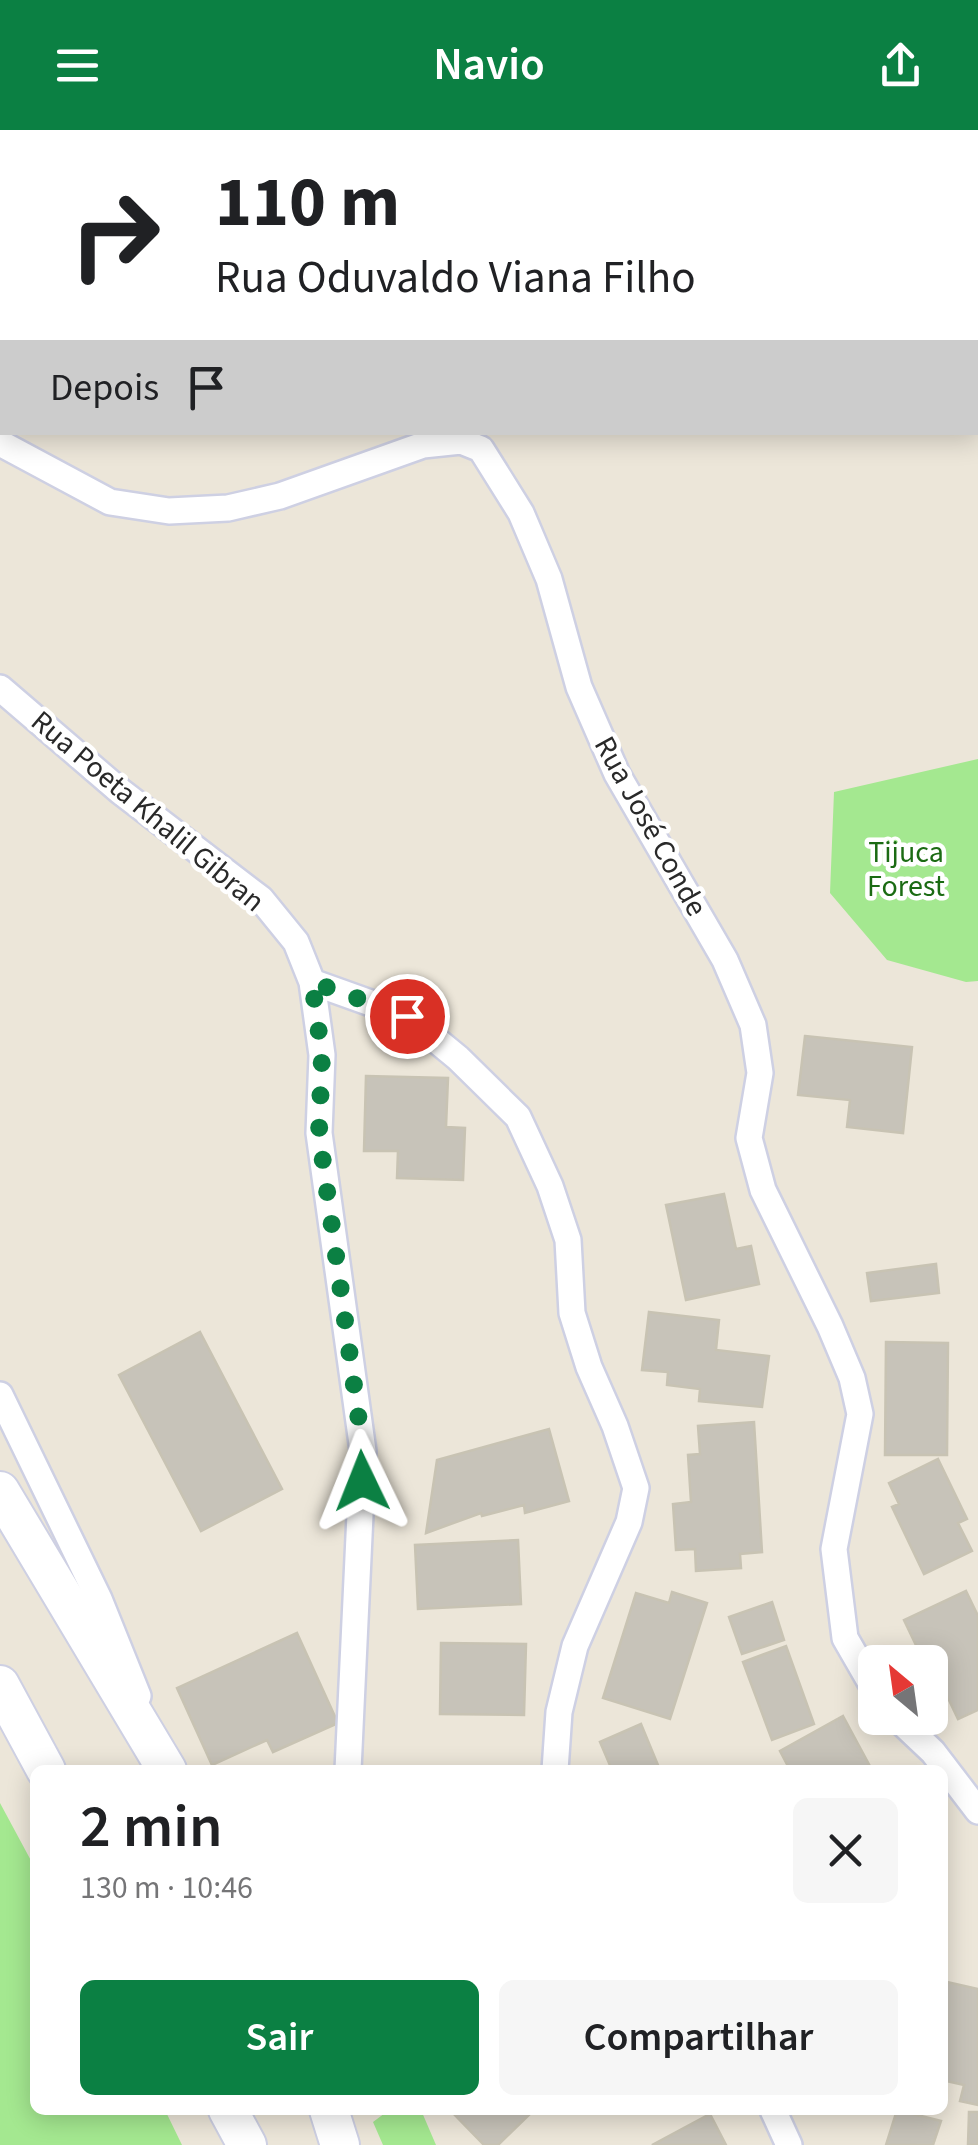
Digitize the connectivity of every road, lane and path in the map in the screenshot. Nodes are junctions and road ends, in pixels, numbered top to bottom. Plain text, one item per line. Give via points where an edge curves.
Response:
1 (0, 443) edge
2 (0, 688) edge
3 (312, 982) junction
4 (0, 1395) edge
5 (0, 1492) edge
6 (858, 1661) edge
7 (0, 1685) edge
8 (915, 1735) edge
9 (43, 1765) edge
10 (164, 1765) edge
11 (165, 1765) edge
12 (348, 1765) edge
13 (554, 1765) edge
14 (943, 1765) edge
15 (948, 1772) edge
16 (978, 1811) edge
17 (231, 2115) edge
18 (331, 2115) edge
19 (775, 2115) edge
20 (247, 2145) edge
21 (340, 2145) edge
22 (789, 2145) edge

1 - 6 street, Rua José Conde via 110,502 169,511 280,496 423,444 461,441 481,450 500,476 548,579 579,687 617,774 725,960 753,1025 760,1072 749,1138 763,1190 830,1326 860,1414 834,1549 845,1638
2 - 3 street, Rua Poeta Khalil Gibran via 261,899 296,942
3 - 12 street, Rua Poeta Khalil Gibran via 322,1055 319,1133 363,1450
3 - 13 street via 407,1016 518,1117 568,1240 572,1313 636,1488 629,1522 575,1646 558,1712
4 - 11 street via 100,1599
5 - 10 main road
7 - 9 main road
8 - 14 street
15 - 16 street
17 - 20 main road
18 - 21 main road
19 - 22 street

